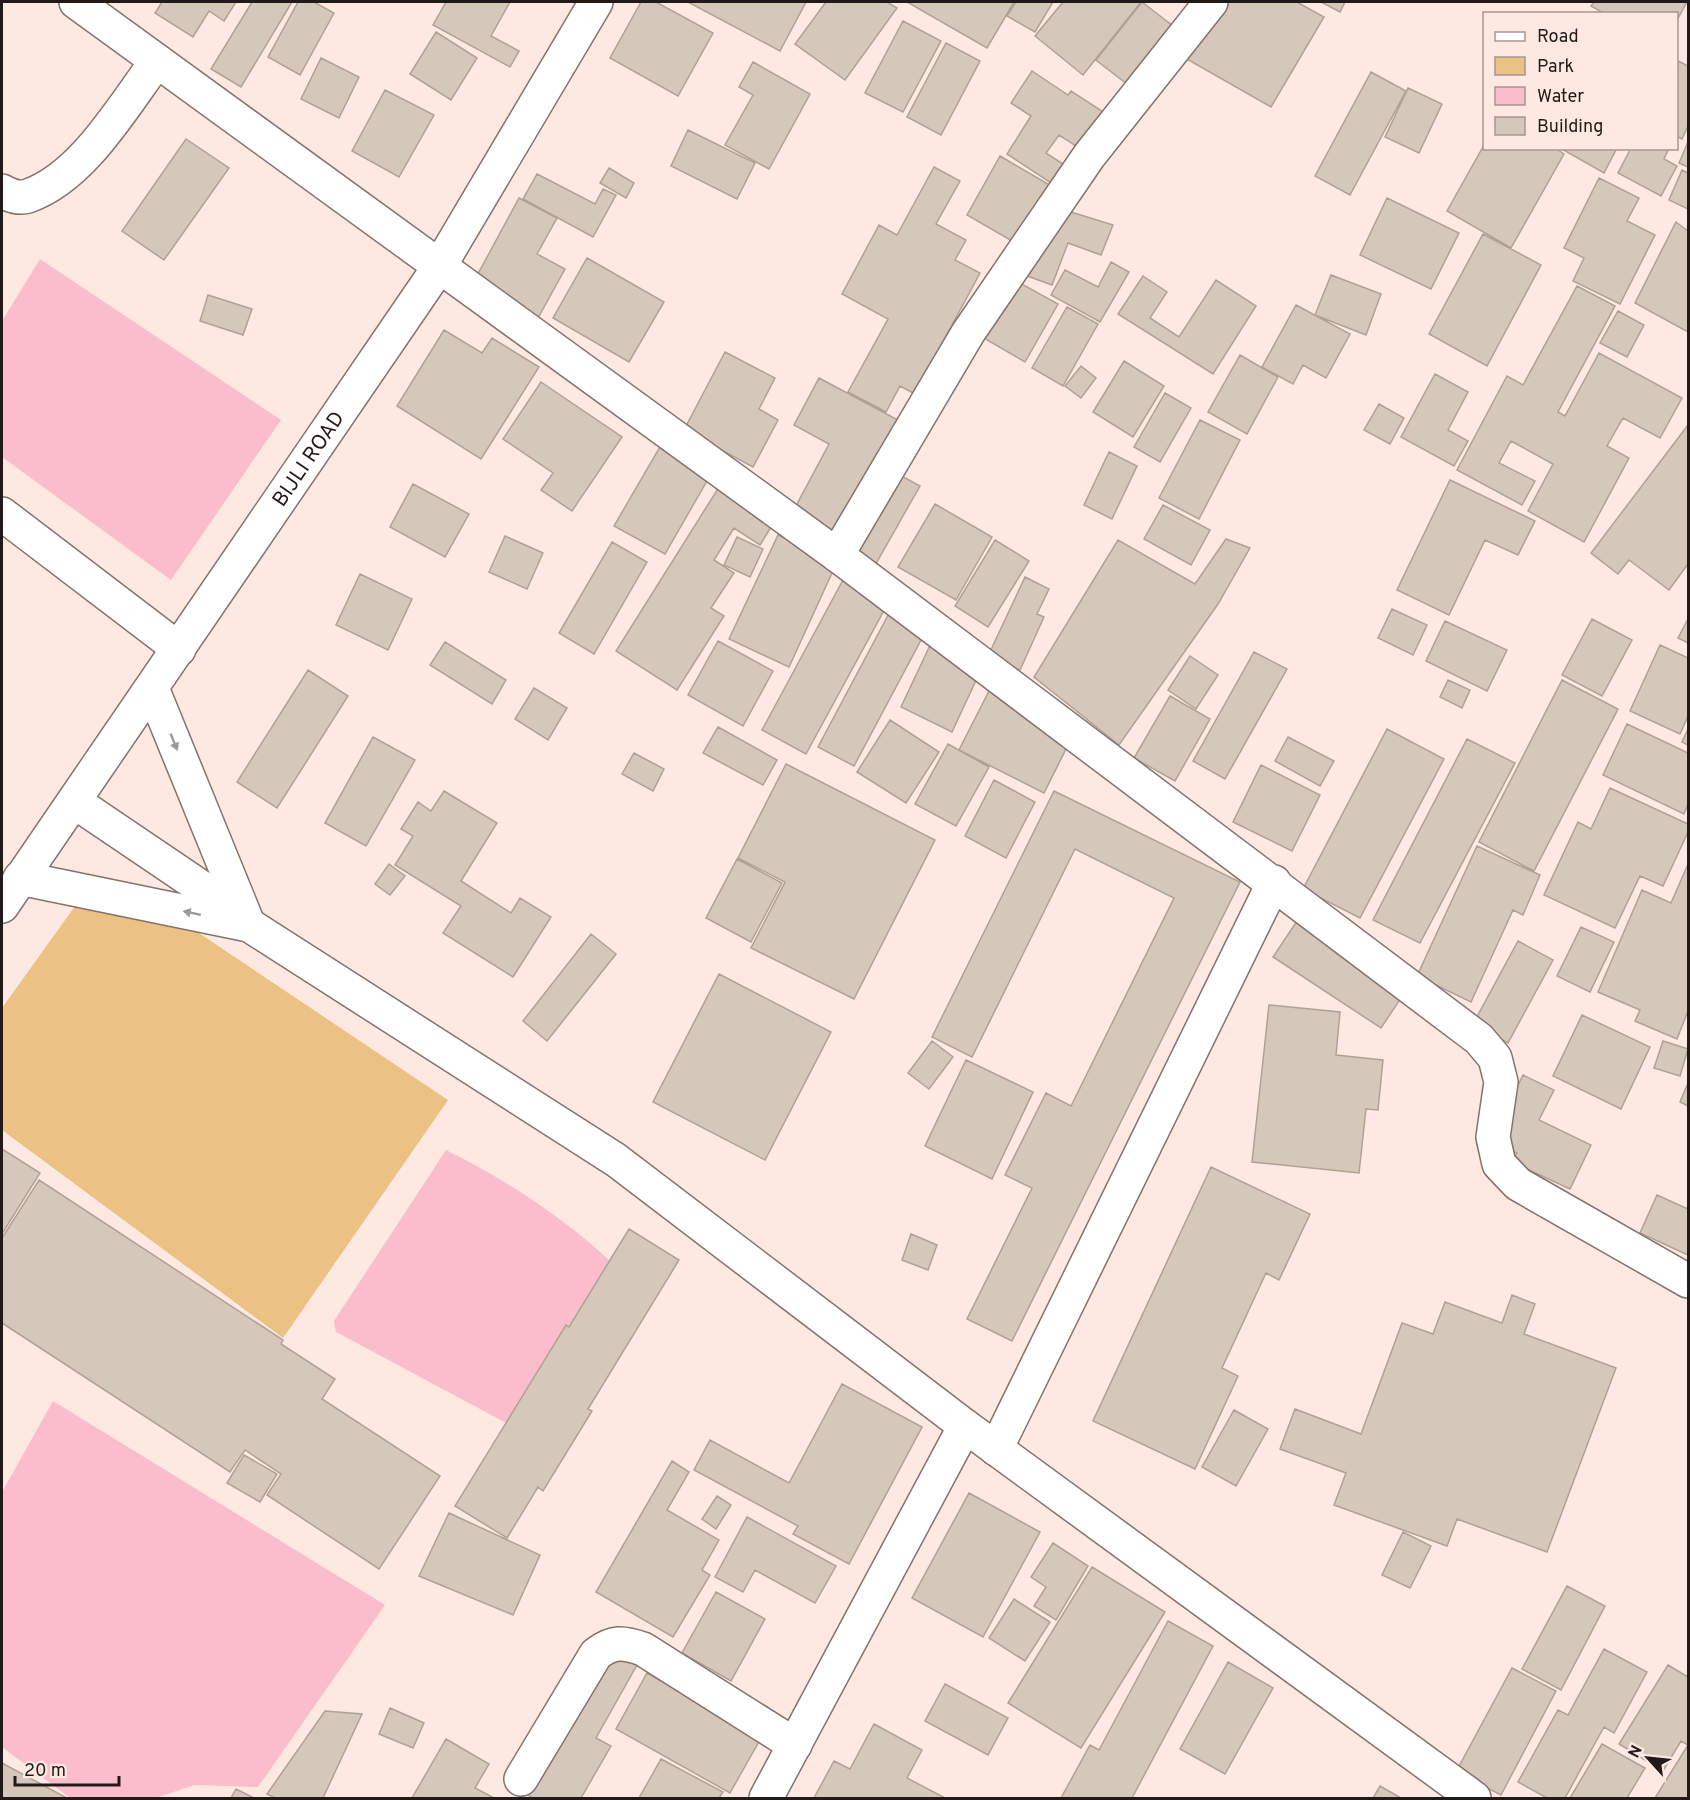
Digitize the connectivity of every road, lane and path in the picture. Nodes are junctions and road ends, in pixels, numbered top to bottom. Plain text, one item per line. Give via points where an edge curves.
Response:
1 (75, 2) edge
2 (596, 2) edge
3 (1211, 2) edge
4 (157, 61) junction
5 (2, 190) edge
6 (439, 267) junction
7 (2, 514) edge
8 (837, 555) junction
9 (179, 649) junction
10 (152, 688) junction
11 (75, 802) junction
12 (20, 878) junction
13 (1274, 882) junction
14 (2, 906) edge
15 (249, 925) junction
16 (1689, 1281) edge
17 (965, 1426) junction
18 (996, 1449) junction
19 (795, 1744) junction
20 (521, 1779) dead end
21 (766, 1798) edge
22 (1474, 1798) edge

1 - 4 street
2 - 6 street, BIJLI ROAD
3 - 8 street via 1089,156 968,333
4 - 5 street via 85,156 64,175 26,197
4 - 6 street
6 - 8 street
6 - 9 street, BIJLI ROAD
7 - 9 street
8 - 13 street
9 - 10 street, BIJLI ROAD
10 - 11 street, BIJLI ROAD
10 -> 15 street
11 - 12 street, BIJLI ROAD
11 - 15 street via 211,894
12 - 14 street, BIJLI ROAD
15 -> 12 street
13 - 16 street via 1479,1039 1495,1058 1501,1082 1493,1137 1499,1164 1518,1184
13 - 18 street
15 - 17 street via 616,1160
17 - 18 street
17 - 19 street
18 - 22 street
19 - 20 street via 643,1649 624,1642 608,1645 596,1654
19 - 21 street

